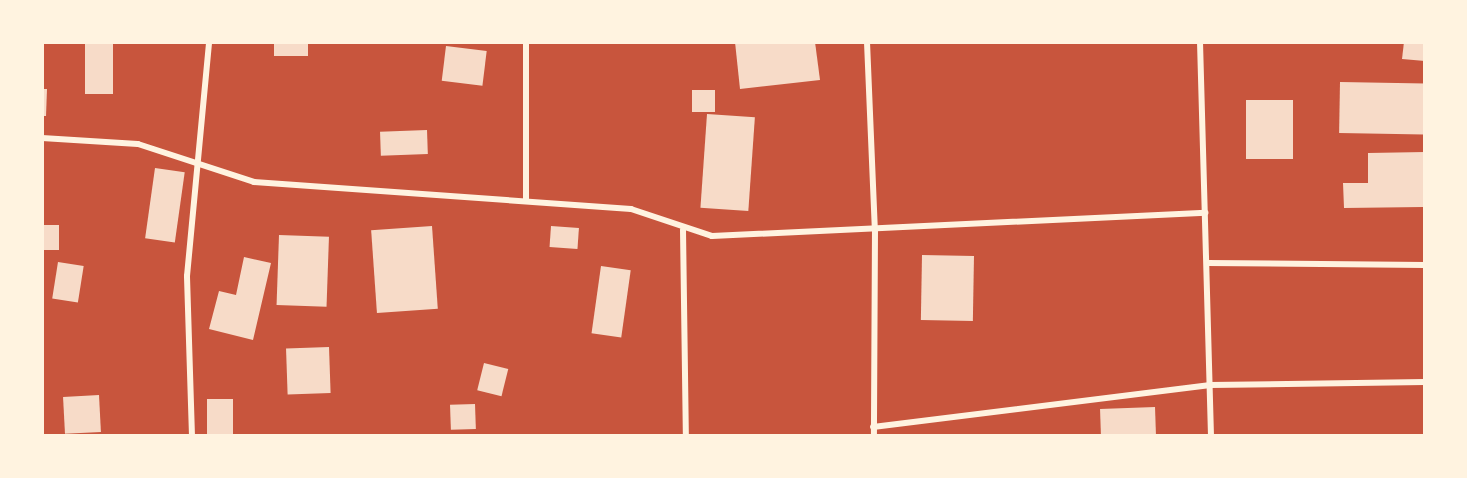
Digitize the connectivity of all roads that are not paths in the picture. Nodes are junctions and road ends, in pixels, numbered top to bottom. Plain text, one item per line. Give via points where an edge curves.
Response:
1 (209, 42) edge
2 (526, 42) edge
3 (867, 42) edge
4 (1200, 42) edge
5 (42, 138) edge
6 (199, 166) junction
7 (526, 201) junction
8 (1205, 213) junction
9 (875, 229) junction
10 (683, 230) junction
11 (1206, 263) junction
12 (1425, 265) edge
13 (1425, 382) edge
14 (1210, 385) junction
15 (873, 426) junction
16 (192, 436) edge
17 (686, 436) edge
18 (874, 436) edge
19 (1211, 436) edge

1 - 6 street
2 - 7 street
3 - 9 street
4 - 8 street
5 - 6 street via 138,144
6 - 7 street via 254,183
6 - 16 street via 187,276
7 - 10 street via 631,209 666,218
8 - 9 street
8 - 11 street
9 - 10 street via 712,236
9 - 15 street
10 - 17 street
11 - 12 street
11 - 14 street
13 - 14 street
14 - 15 street
14 - 19 street
15 - 18 street

